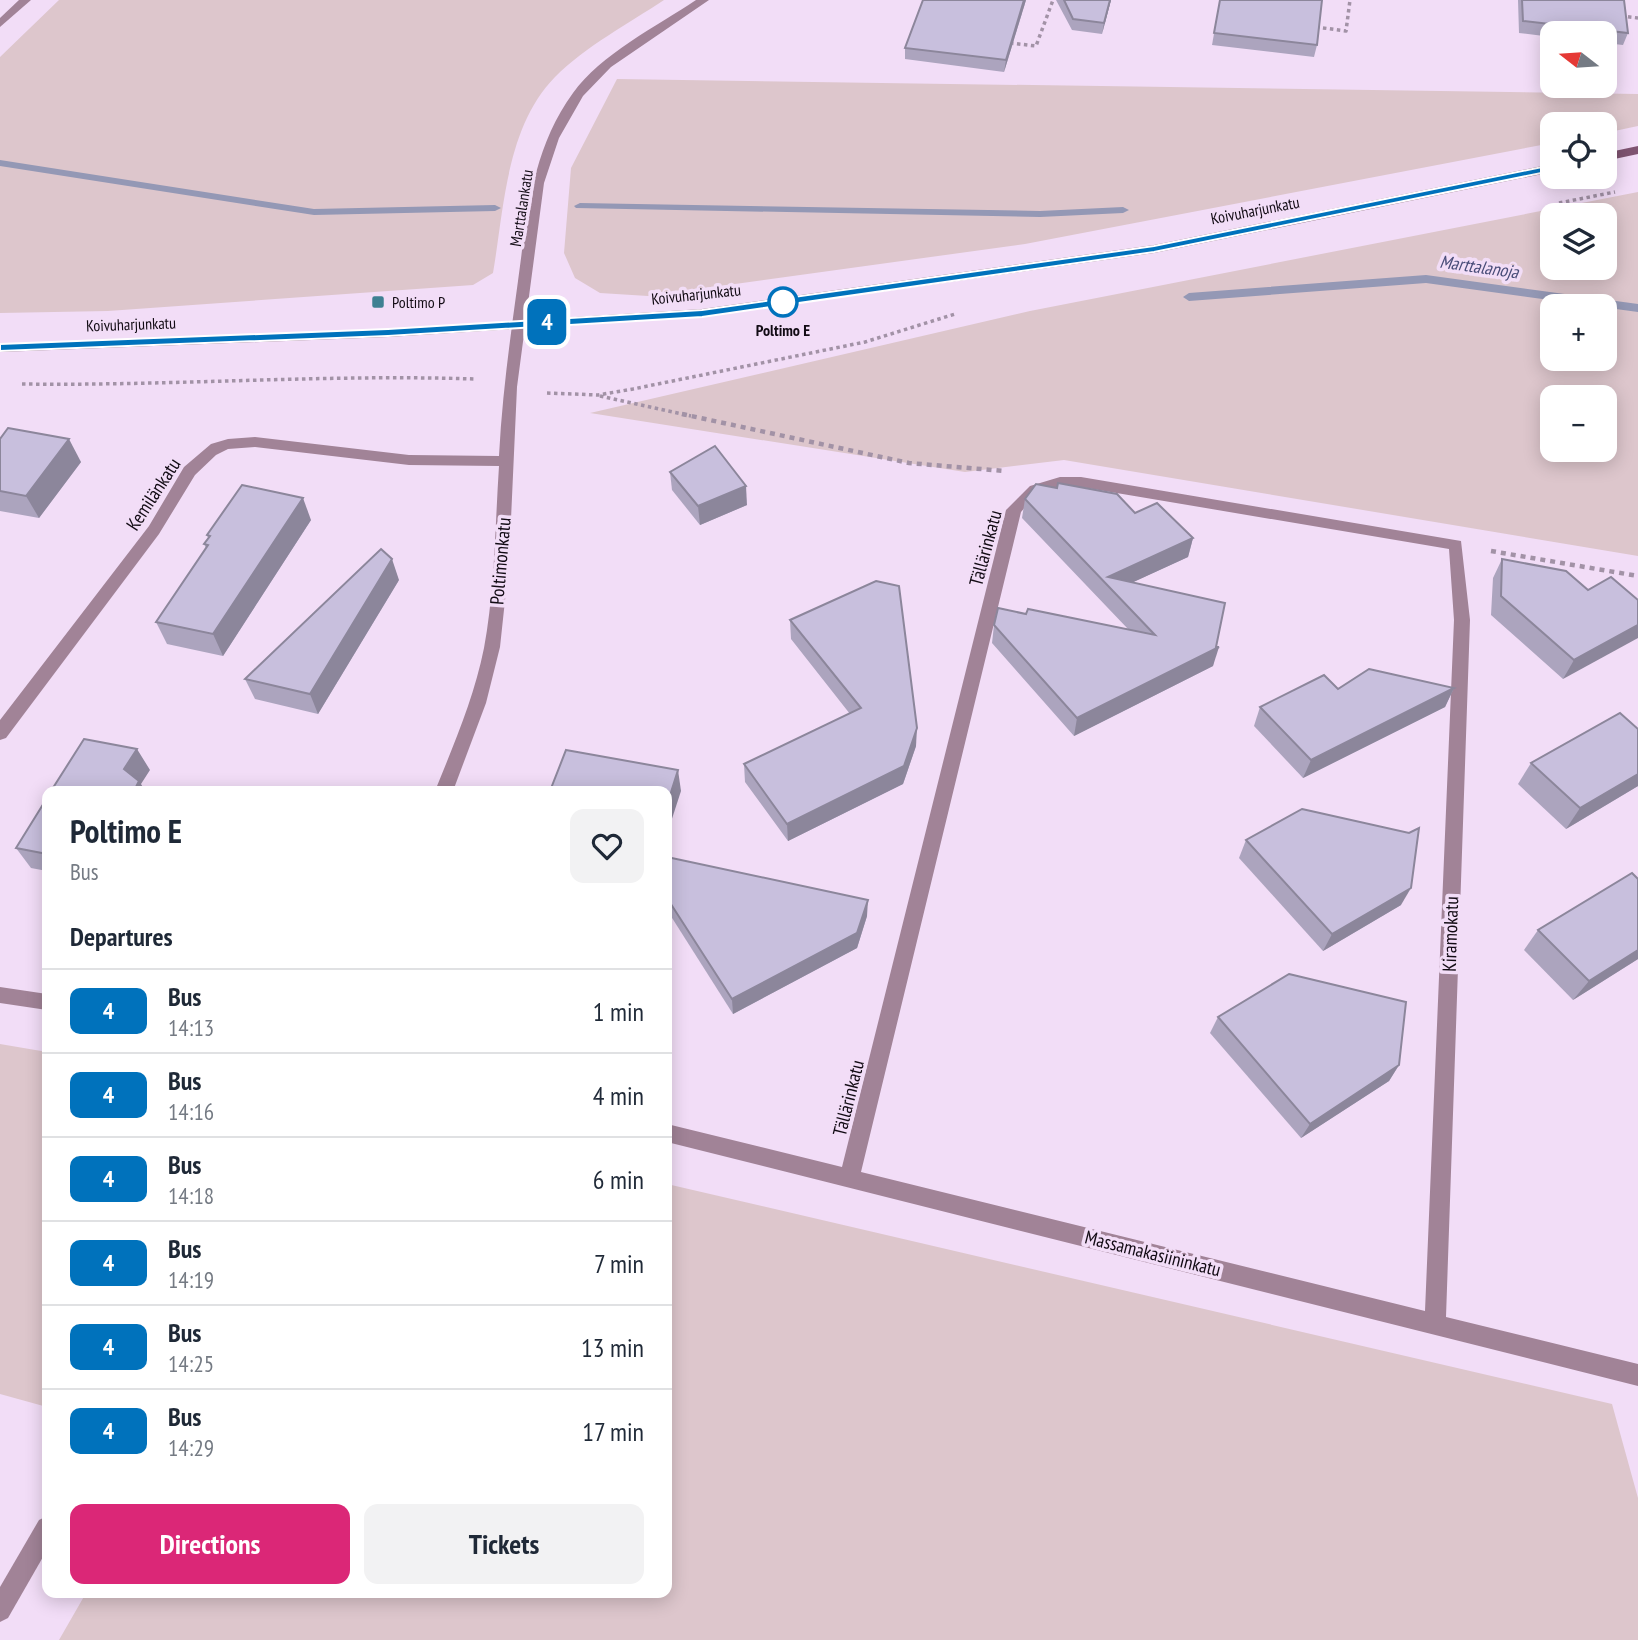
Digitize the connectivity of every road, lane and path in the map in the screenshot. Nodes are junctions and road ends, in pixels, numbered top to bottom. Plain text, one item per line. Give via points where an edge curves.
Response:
1 (25, 0) edge
2 (704, 0) edge
3 (1053, 0) edge
4 (1350, 0) edge
5 (1613, 15) edge
6 (1638, 18) edge
7 (0, 24) edge
8 (1308, 27) edge
9 (999, 41) edge
10 (1638, 150) edge
11 (1617, 154) edge
12 (1540, 170) edge
13 (521, 324) junction
14 (0, 348) edge
15 (480, 379) dead end
16 (14, 384) dead end
17 (598, 395) dead end
18 (507, 461) junction
19 (1012, 471) dead end
20 (1456, 545) junction
21 (1638, 576) edge
22 (0, 733) edge
23 (446, 786) edge
24 (0, 995) edge
25 (42, 1001) edge
26 (672, 1134) edge
27 (849, 1178) junction
28 (1434, 1323) junction
29 (1638, 1375) edge
30 (42, 1537) edge
31 (0, 1610) edge

1 - 7 street
2 - 13 street, Marttalankatu via 607,65 578,94 553,138 538,183
3 - 9 path via 1036,46
4 - 8 path via 1346,31
5 - 6 path
10 - 11 street
12 - 13 street, Koivuharjunkatu via 1154,249 702,313
13 - 14 street, Koivuharjunkatu
13 - 18 street, Poltimonkatu via 510,387
15 - 16 path via 420,376 95,386
17 - 19 path via 909,463
18 - 22 street, Kemilänkatu via 409,460 255,442 218,446 193,467 159,523
18 - 23 street, Poltimonkatu via 492,647 478,703
20 - 21 path
20 - 27 street, Tällärinkatu via 1081,482 1044,484 1023,498 1014,510
20 - 28 street, Kiramokatu via 1462,620
24 - 25 street
26 - 27 street, Massamakasiininkatu
27 - 28 street, Massamakasiininkatu
28 - 29 street, Massamakasiininkatu
30 - 31 street

